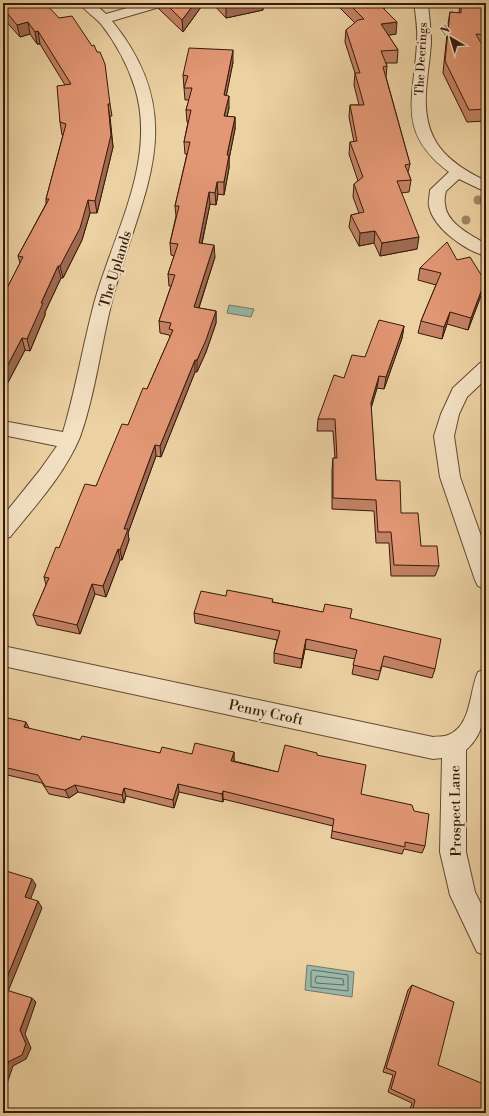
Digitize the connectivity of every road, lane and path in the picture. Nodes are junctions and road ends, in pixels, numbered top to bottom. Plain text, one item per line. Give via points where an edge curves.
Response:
1 (86, 3) edge
2 (158, 3) edge
3 (421, 3) edge
4 (103, 19) junction
5 (459, 171) junction
6 (486, 187) edge
7 (486, 251) edge
8 (486, 368) edge
9 (3, 428) edge
10 (69, 441) junction
11 (3, 531) edge
12 (486, 580) edge
13 (3, 656) edge
14 (486, 680) edge
15 (454, 745) junction
16 (486, 943) edge

1 - 4 street, The Uplands
2 - 4 street
3 - 5 street, The Deerings via 424,31 418,109 422,130 432,148
4 - 10 street, The Uplands via 119,39 143,89 149,116 148,144 144,172 105,299
5 - 6 street, The Deerings
5 - 7 street via 438,190 437,206 445,221 458,234
8 - 12 street via 460,393 450,414 444,436 450,477
9 - 10 street
10 - 11 street, The Uplands via 51,470
13 - 15 street, Penny Croft via 433,748
14 - 15 street, Penny Croft via 471,732
15 - 16 street, Prospect Lane via 453,852 463,895

